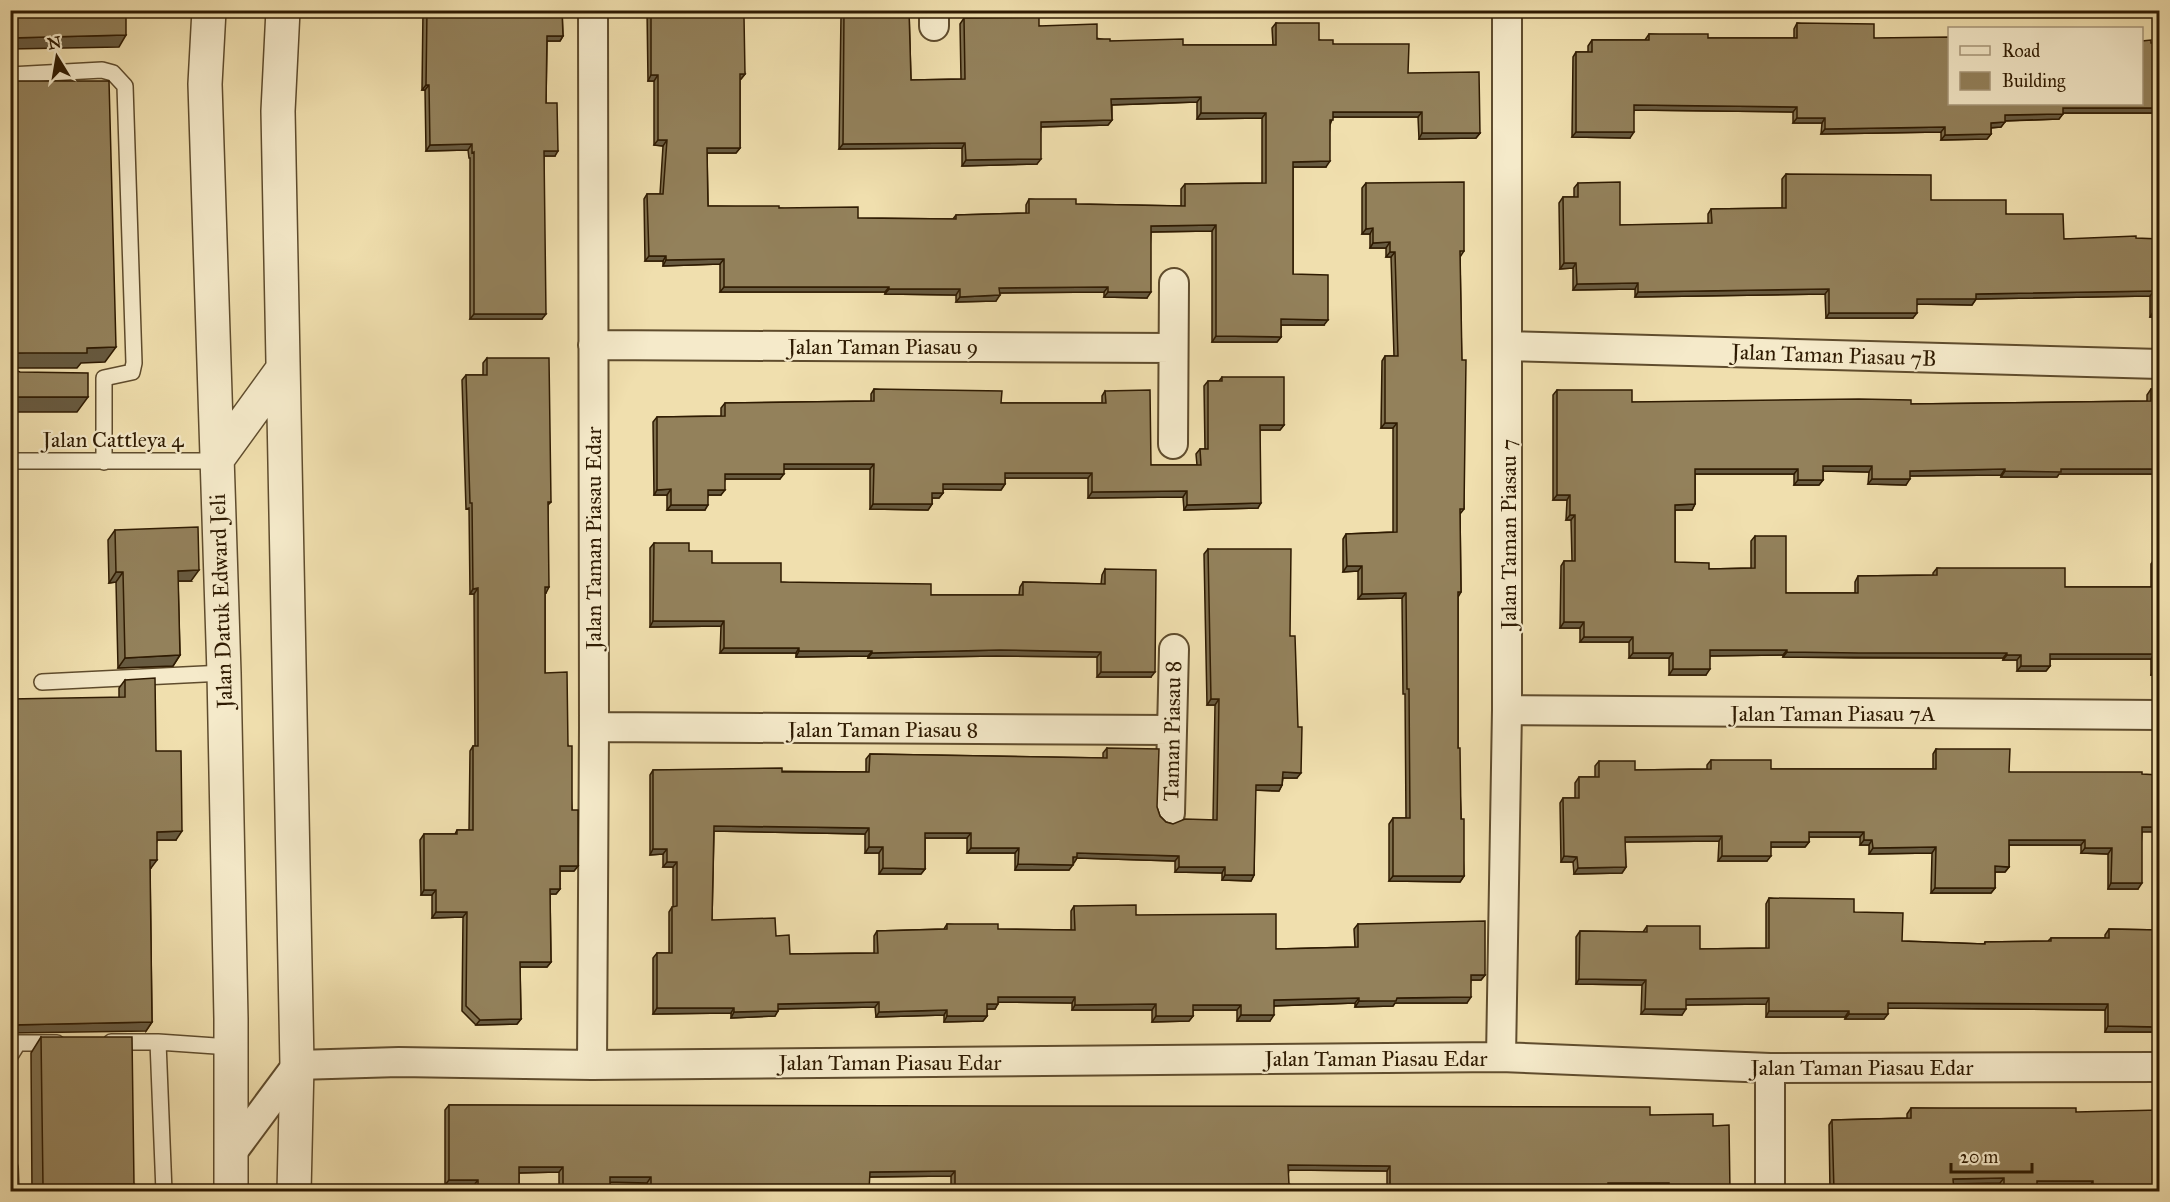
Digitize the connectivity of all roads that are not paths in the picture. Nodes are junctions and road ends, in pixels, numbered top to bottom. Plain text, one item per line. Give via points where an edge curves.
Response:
1 (209, 10) edge
2 (283, 10) edge
3 (593, 10) edge
4 (1507, 10) edge
5 (10, 75) edge
6 (1174, 283) dead end
7 (592, 345) junction
8 (1508, 346) junction
9 (1173, 348) junction
10 (2160, 364) edge
11 (282, 370) junction
12 (1173, 444) dead end
13 (10, 461) edge
14 (216, 461) junction
15 (104, 462) junction
16 (1174, 649) dead end
17 (224, 674) junction
18 (42, 682) dead end
19 (1507, 710) junction
20 (2160, 715) edge
21 (594, 727) junction
22 (1172, 730) junction
23 (1170, 813) dead end
24 (100, 1042) edge
25 (158, 1042) junction
26 (76, 1043) edge
27 (230, 1047) junction
28 (10, 1056) edge
29 (1501, 1057) junction
30 (297, 1065) junction
31 (592, 1065) junction
32 (2160, 1067) edge
33 (1770, 1068) junction
34 (231, 1154) junction
35 (10, 1167) edge
36 (11, 1191) edge
37 (164, 1191) edge
38 (231, 1191) edge
39 (294, 1191) edge
40 (1770, 1191) edge

1 - 14 street, Jalan Datuk Edward Jeli via 204,84
2 - 11 street via 278,111
3 - 7 street, Jalan Taman Piasau Edar
4 - 8 street, Jalan Taman Piasau 7
5 - 15 lane via 102,70 113,73 125,86 134,363 132,372 99,378
6 - 9 street
7 - 9 street, Jalan Taman Piasau 9
7 - 21 street, Jalan Taman Piasau Edar
8 - 10 street, Jalan Taman Piasau 7B
8 - 19 street, Jalan Taman Piasau 7
9 - 12 street
11 - 14 street
11 - 30 street
13 - 15 lane, Jalan Cattleya 4
14 - 15 lane, Jalan Cattleya 4
14 - 17 street, Jalan Datuk Edward Jeli
16 - 22 street, Taman Piasau 8
17 - 18 lane
17 - 27 street, Jalan Datuk Edward Jeli
19 - 20 street, Jalan Taman Piasau 7A
19 - 29 street, Jalan Taman Piasau 7
21 - 22 street, Jalan Taman Piasau 8
21 - 31 street, Jalan Taman Piasau Edar
22 - 23 street, Taman Piasau 8
24 - 25 lane
25 - 27 lane
25 - 37 lane
26 - 28 lane via 18,1043
27 - 34 street, Jalan Datuk Edward Jeli
29 - 31 street, Jalan Taman Piasau Edar
29 - 33 street, Jalan Taman Piasau Edar
30 - 31 street, Jalan Taman Piasau Edar
30 - 34 street
30 - 39 street
32 - 33 street, Jalan Taman Piasau Edar
33 - 40 street
34 - 38 street, Jalan Datuk Edward Jeli
35 - 36 lane

